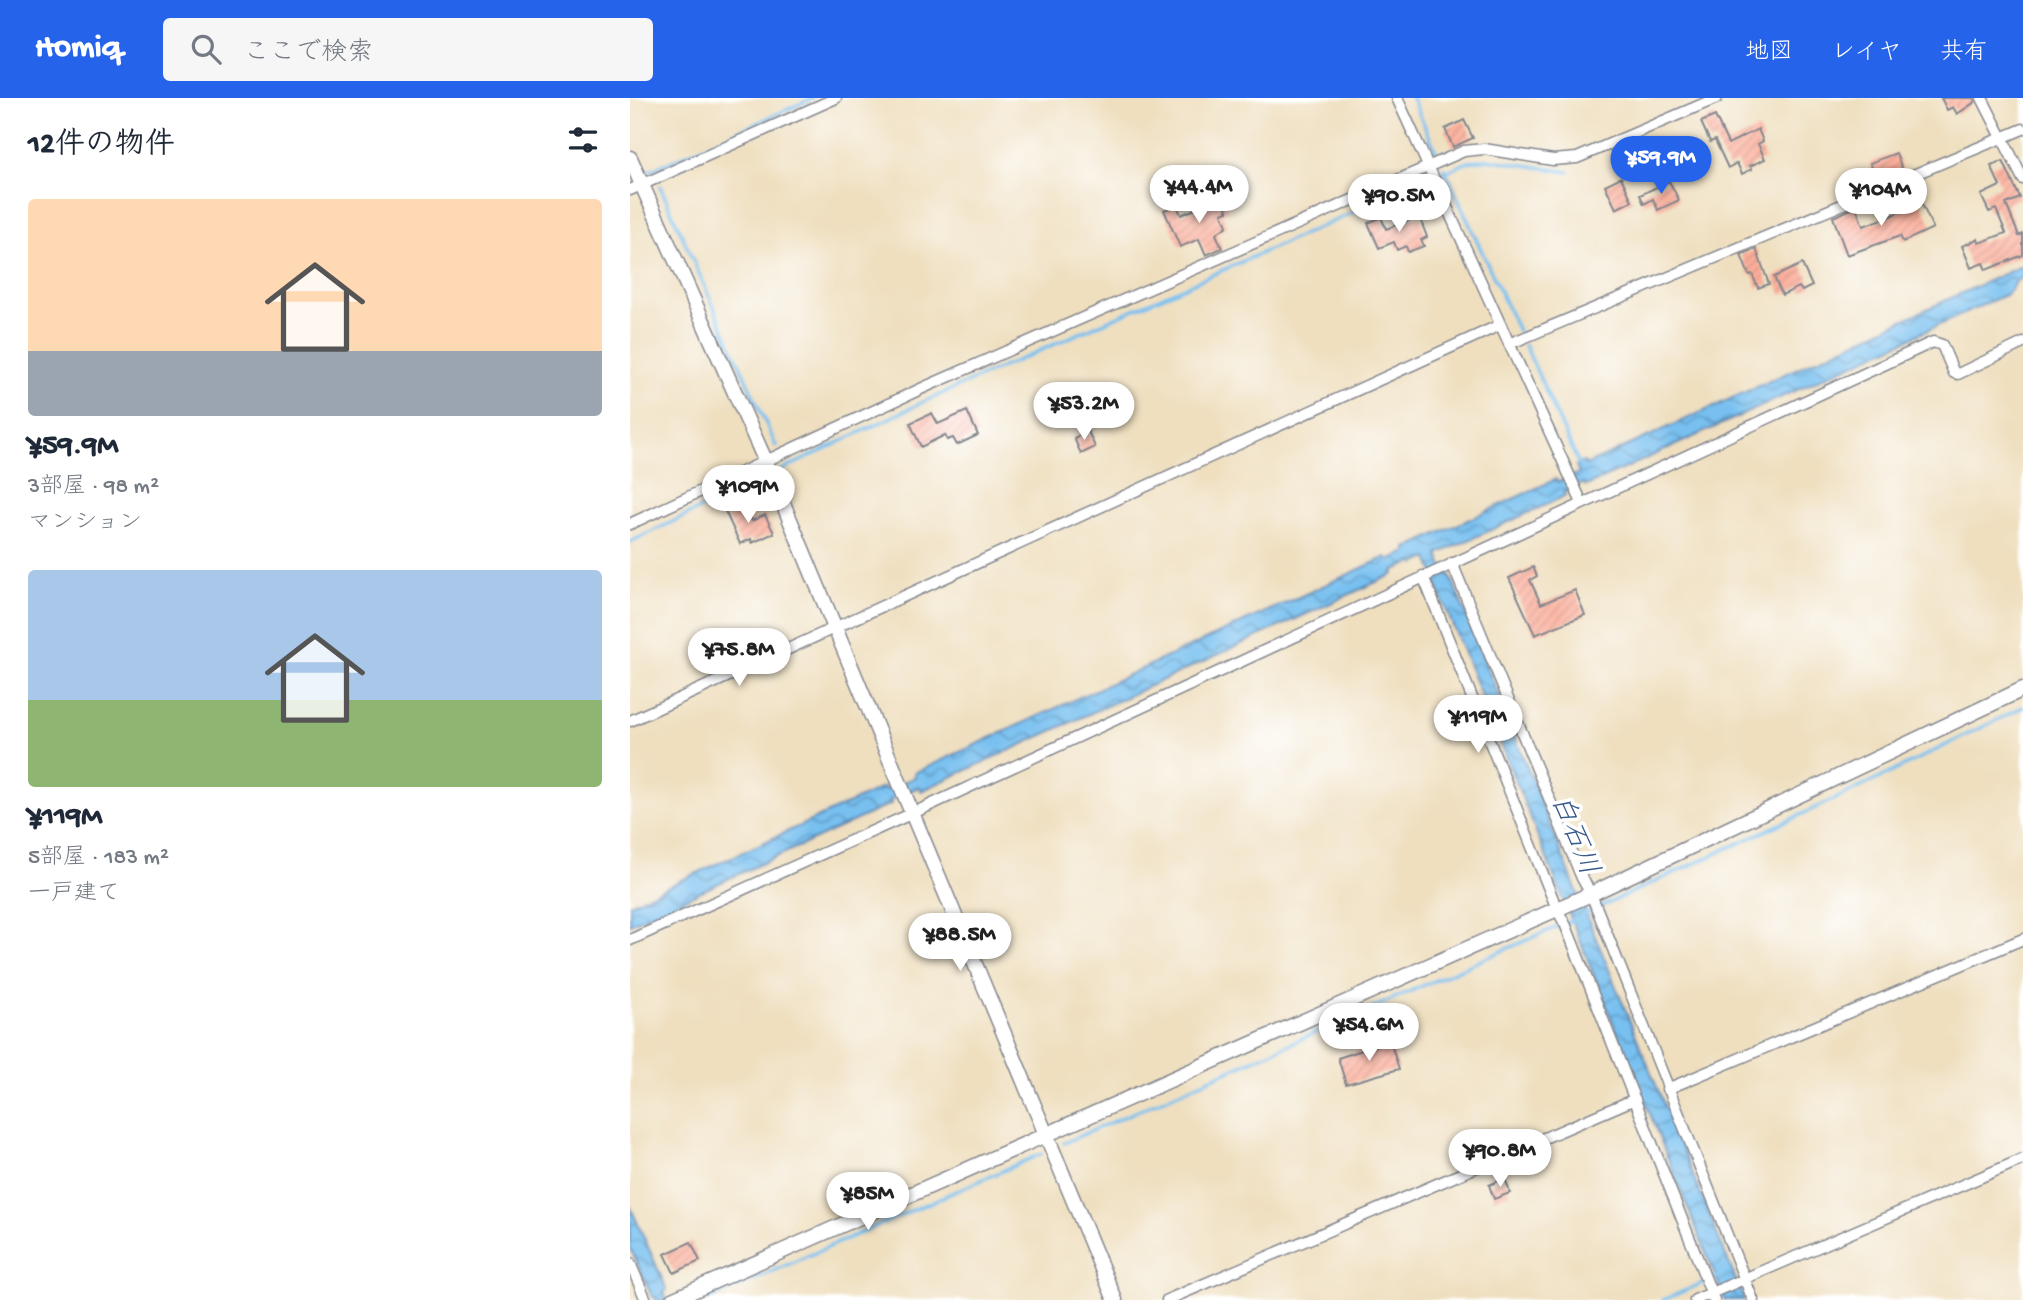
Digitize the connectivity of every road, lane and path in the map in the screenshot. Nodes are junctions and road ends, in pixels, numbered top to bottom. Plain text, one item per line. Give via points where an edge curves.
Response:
1 (836, 98) edge
2 (1397, 98) edge
3 (1717, 98) edge
4 (1982, 98) edge
5 (2023, 129) edge
6 (2002, 137) junction
7 (630, 158) edge
8 (1432, 175) junction
9 (2023, 179) edge
10 (636, 187) edge
11 (1500, 325) junction
12 (2023, 343) edge
13 (1508, 344) junction
14 (765, 460) junction
15 (1582, 503) junction
16 (630, 524) edge
17 (1449, 564) junction
18 (1427, 574) junction
19 (835, 627) junction
20 (2023, 689) edge
21 (630, 721) edge
22 (913, 813) junction
23 (1592, 902) junction
24 (1561, 915) junction
25 (2023, 939) edge
26 (630, 940) edge
27 (1667, 1089) junction
28 (1635, 1099) junction
29 (1046, 1134) junction
30 (2023, 1159) edge
31 (630, 1264) edge
32 (1743, 1278) junction
33 (1710, 1290) edge
34 (646, 1300) edge
35 (674, 1300) edge
36 (1115, 1300) edge
37 (1167, 1300) edge
38 (1695, 1300) edge
39 (1753, 1300) edge

1 - 10 street
2 - 8 street
3 - 8 street via 1577,158 1464,151
4 - 6 street
5 - 6 street
6 - 9 street
6 - 13 street
7 - 10 street
8 - 11 street
8 - 14 street via 937,382
10 - 14 street
11 - 13 street
11 - 19 street
12 - 15 street via 1958,374 1942,345 1933,342
13 - 15 street
14 - 16 street
14 - 19 street
15 - 17 street
17 - 18 street
17 - 23 street
18 - 22 street
18 - 24 street
19 - 21 street
19 - 22 street
20 - 23 street
22 - 26 street
22 - 29 street
23 - 24 street
23 - 27 street
24 - 28 street
24 - 29 street
25 - 27 street
27 - 32 street
28 - 33 street
28 - 37 street
29 - 35 street
29 - 36 street
30 - 32 street
31 - 34 street
32 - 33 street
32 - 39 street
33 - 38 street

